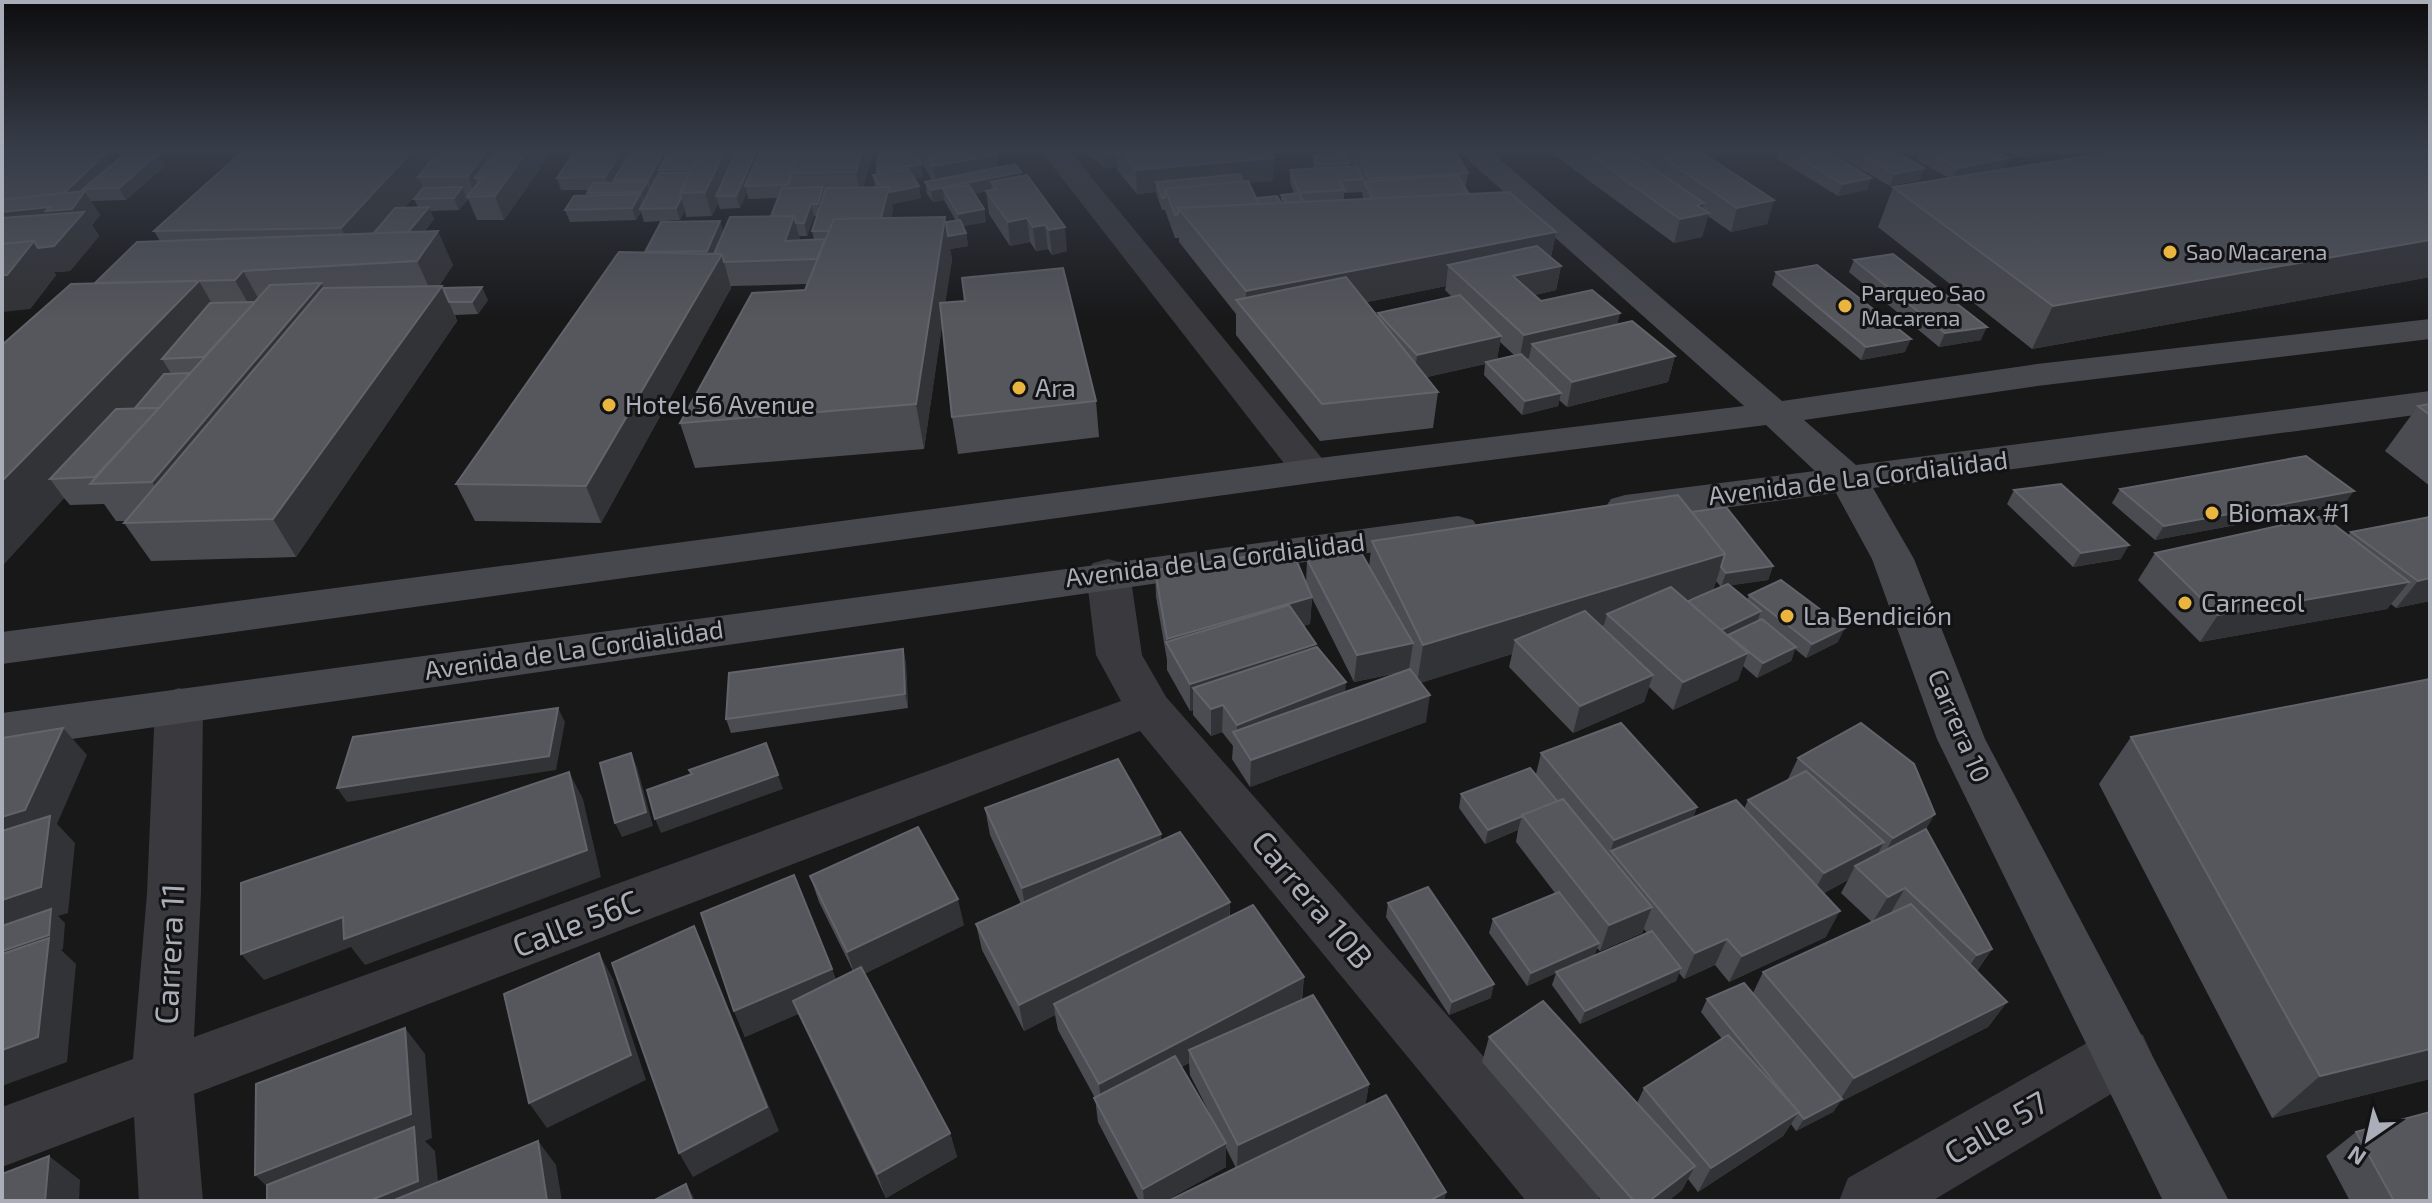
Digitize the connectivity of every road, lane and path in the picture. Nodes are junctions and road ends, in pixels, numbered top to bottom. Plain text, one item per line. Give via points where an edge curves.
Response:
1 (1099, 206) edge
2 (1536, 206) edge
3 (2430, 329) edge
4 (2430, 402) edge
5 (1775, 413) junction
6 (1311, 471) junction
7 (1849, 480) junction
8 (1582, 513) edge
9 (1503, 523) edge
10 (1108, 573) junction
11 (2, 648) edge
12 (179, 706) junction
13 (1149, 709) junction
14 (2, 731) edge
15 (2122, 1055) junction
16 (162, 1079) junction
17 (2, 1137) edge
18 (171, 1201) edge
19 (1568, 1201) edge
20 (1871, 1201) edge
21 (2197, 1201) edge

1 - 6 street
2 - 5 main road, Carrera 10
3 - 5 main road via 2037,375
4 - 7 main road, Avenida de La Cordialidad
5 - 6 main road
5 - 7 main road, Carrera 10
6 - 11 main road
7 - 8 main road, Avenida de La Cordialidad
7 - 15 main road, Carrera 10 via 1893,559 1961,739
9 - 10 main road, Avenida de La Cordialidad
10 - 12 main road, Avenida de La Cordialidad
10 - 13 street, Carrera 10B via 1119,655
12 - 14 main road, Avenida de La Cordialidad
12 - 16 street, Carrera 11
13 - 16 street, Calle 56C
13 - 19 street, Carrera 10B
15 - 20 street, Calle 57
15 - 21 main road, Carrera 10
16 - 17 street, Calle 56C
16 - 18 street, Carrera 11

